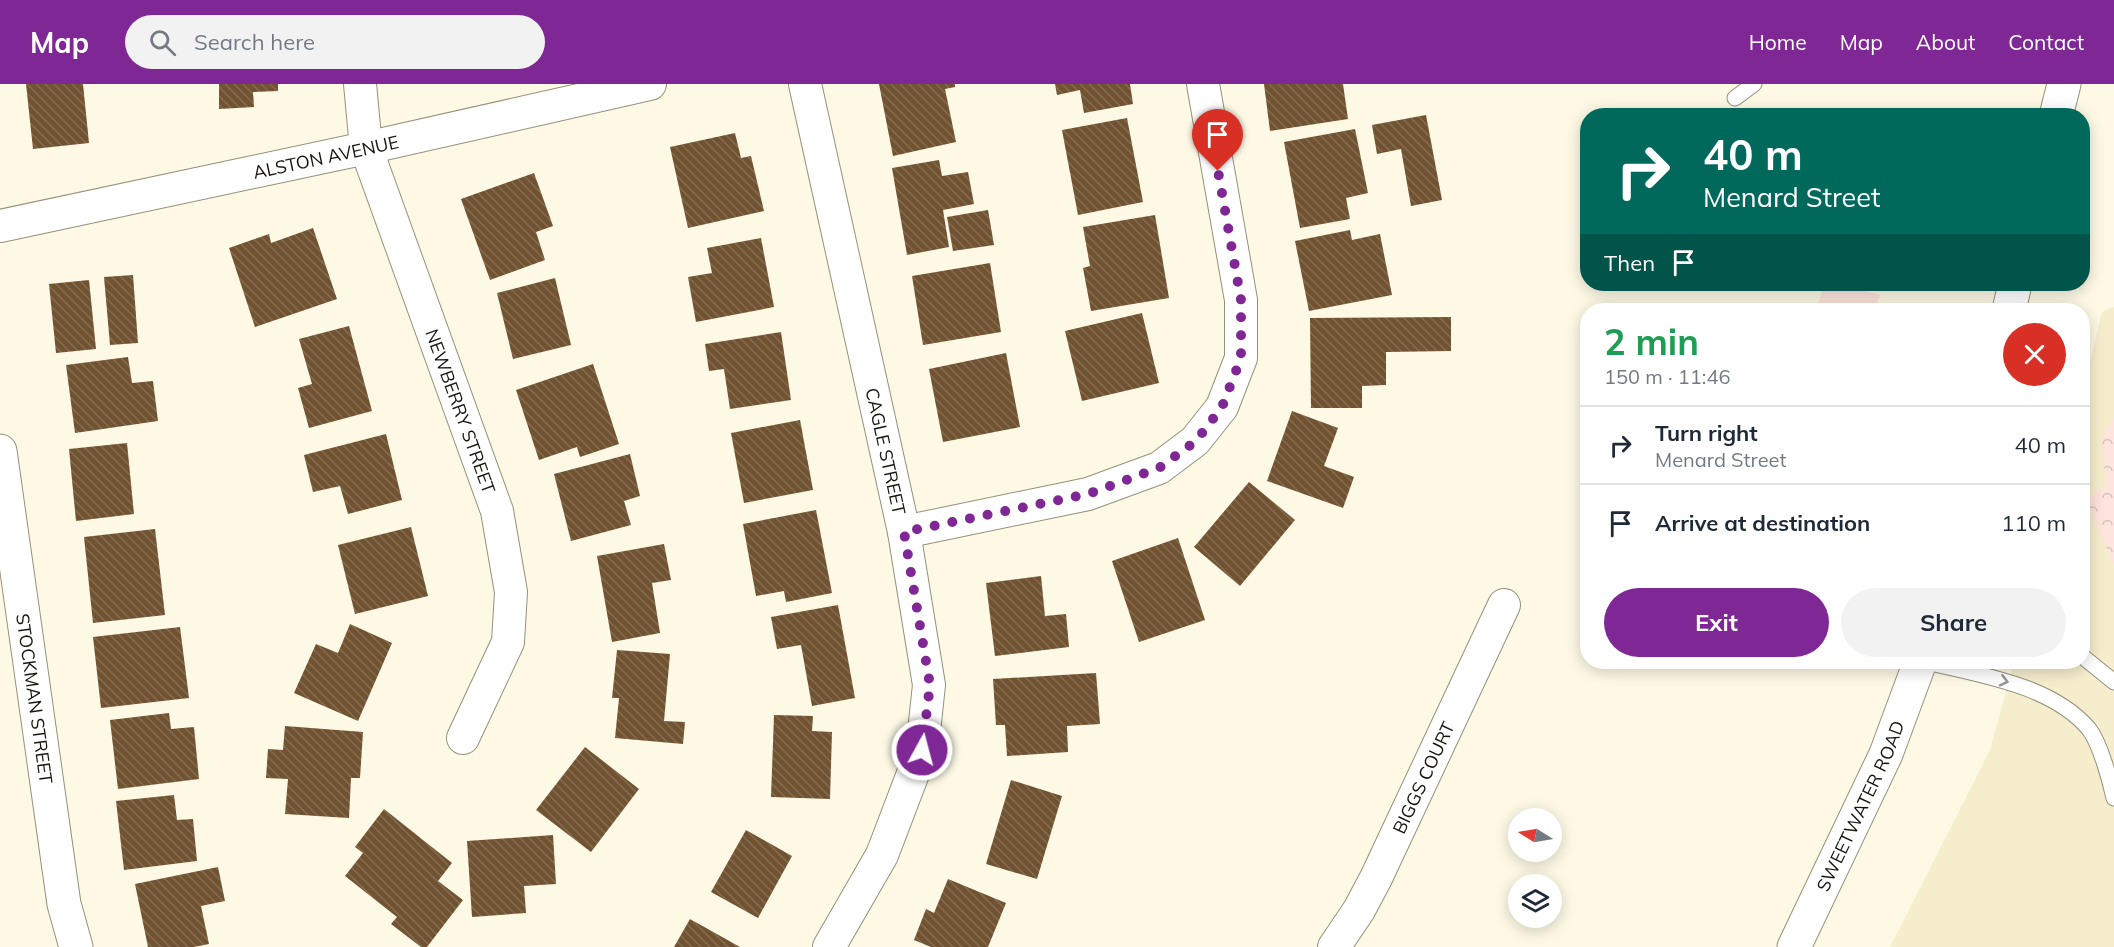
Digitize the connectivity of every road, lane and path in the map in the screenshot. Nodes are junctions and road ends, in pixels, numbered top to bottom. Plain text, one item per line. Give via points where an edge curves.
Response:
1 (360, 84) edge
2 (650, 84) edge
3 (805, 84) edge
4 (1203, 84) edge
5 (1754, 84) edge
6 (2064, 84) edge
7 (1735, 98) dead end
8 (2058, 108) edge
9 (366, 148) junction
10 (0, 226) edge
11 (0, 451) edge
12 (904, 532) junction
13 (1504, 605) dead end
14 (2090, 662) edge
15 (1917, 669) edge
16 (1956, 669) edge
17 (2114, 682) edge
18 (463, 738) dead end
19 (2114, 798) edge
20 (76, 947) edge
21 (829, 947) edge
22 (1334, 947) edge
23 (1794, 947) edge

1 - 9 street, NEWBERRY STREET
2 - 9 street, ALSTON AVENUE
3 - 12 street, CAGLE STREET
4 - 12 street via 1241,300 1241,358 1222,407 1196,441 1159,468 1088,494
5 - 7 lane
6 - 8 street
9 - 10 street, ALSTON AVENUE
9 - 18 street, NEWBERRY STREET via 497,511 511,592 508,642
11 - 20 street, STOCKMAN STREET via 64,904
12 - 21 street, CAGLE STREET via 930,685 922,750 882,855
13 - 22 street, BIGGS COURT via 1376,878
14 - 17 lane
15 - 23 street, SWEETWATER ROAD via 1886,754
16 -> 19 lane via 2017,684 2061,705 2090,730 2109,773

